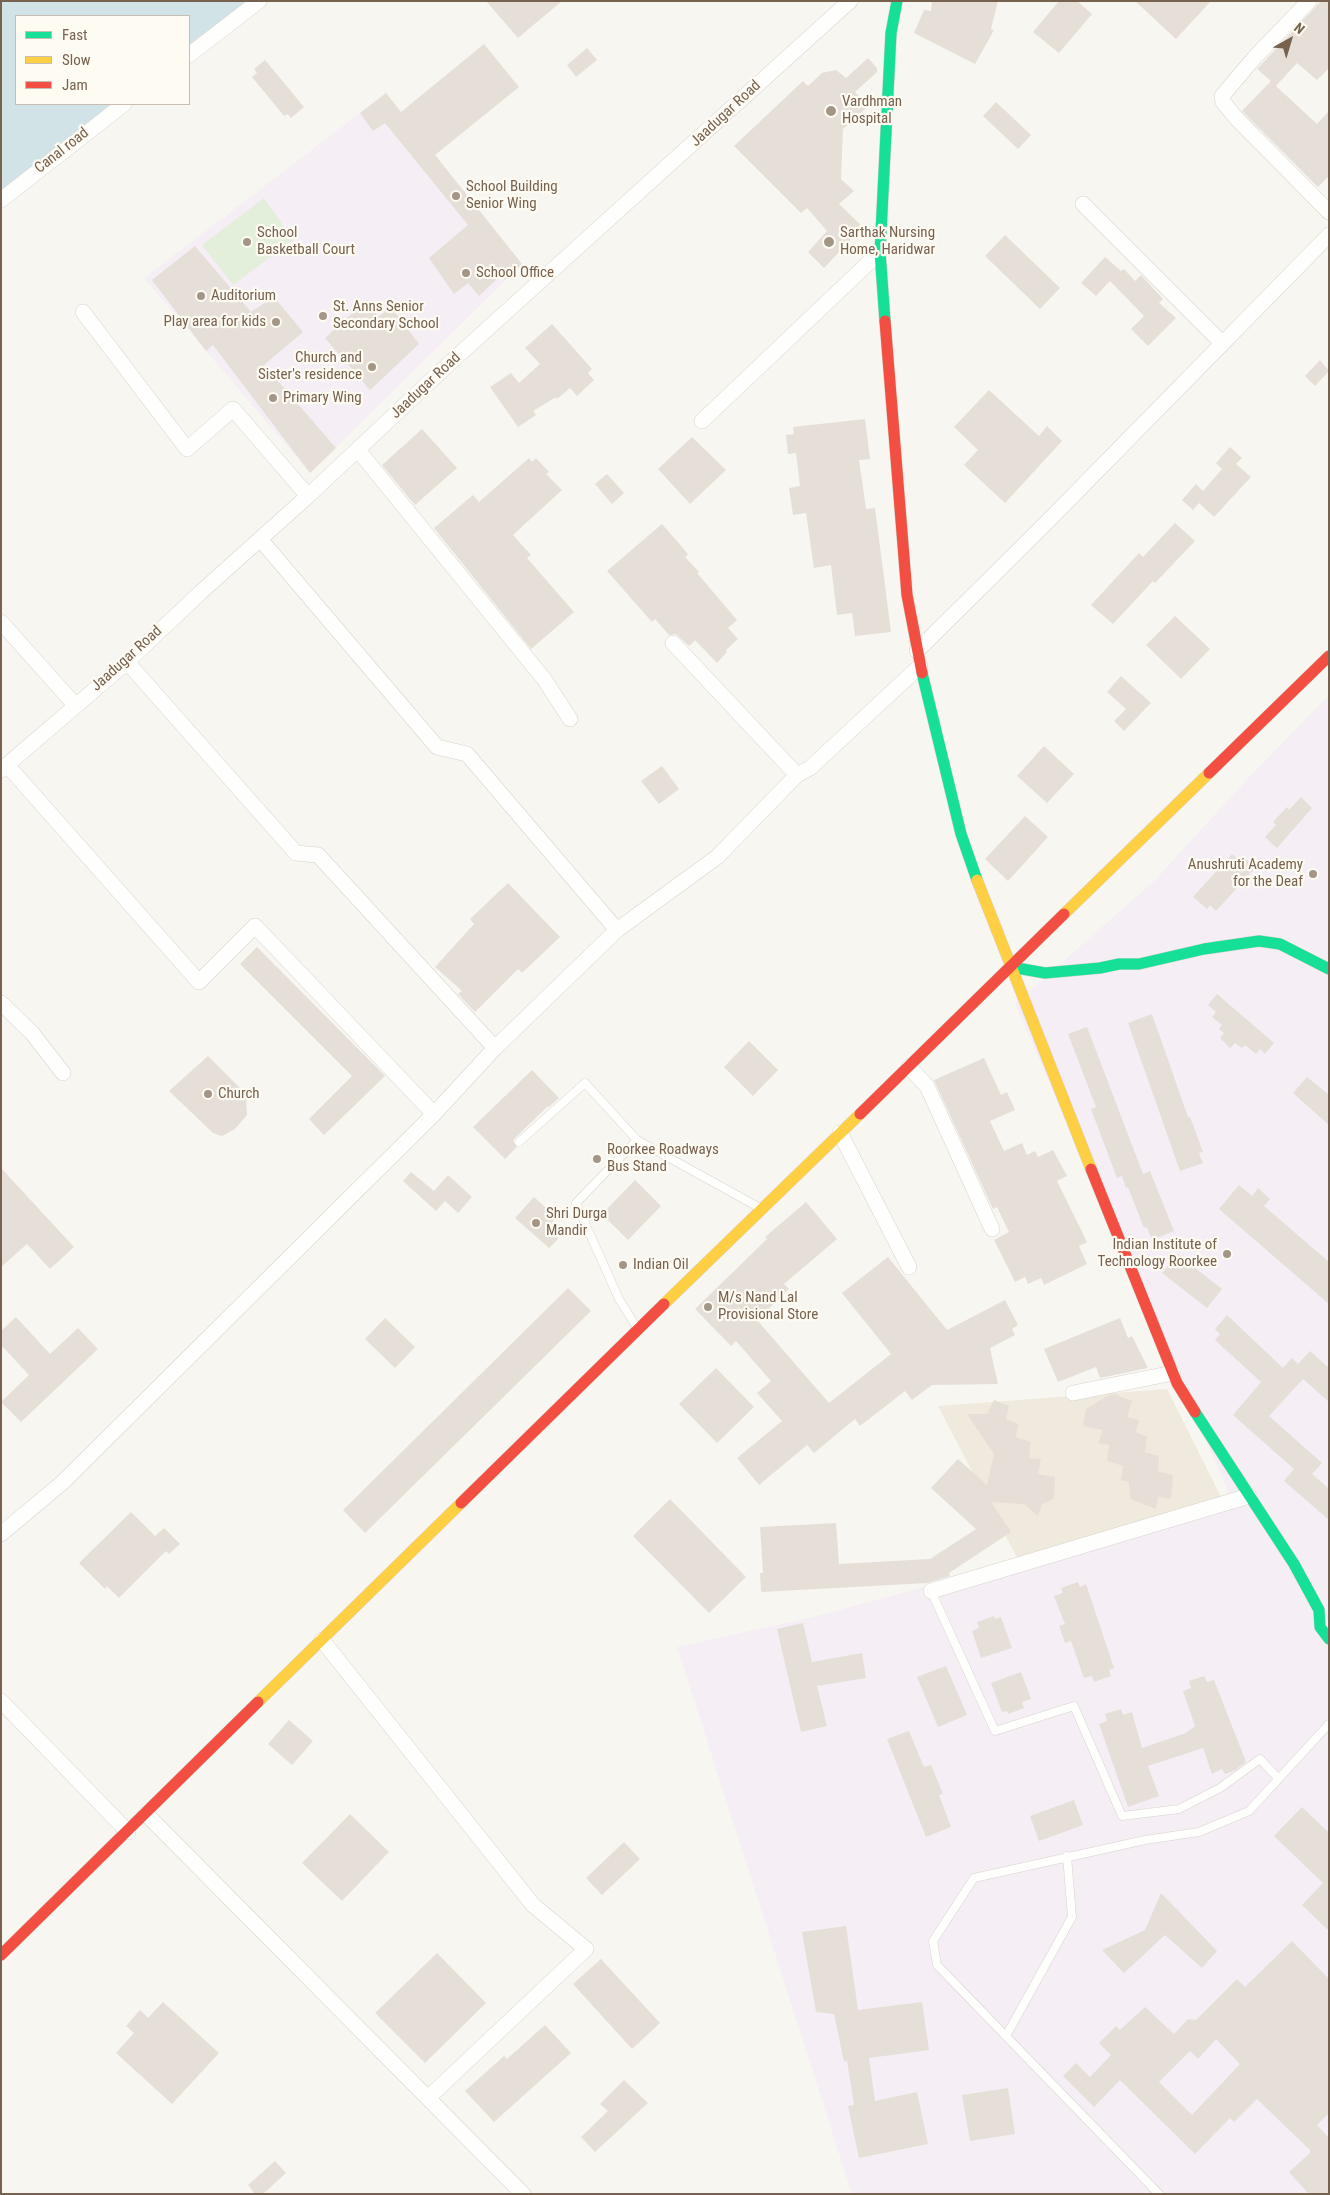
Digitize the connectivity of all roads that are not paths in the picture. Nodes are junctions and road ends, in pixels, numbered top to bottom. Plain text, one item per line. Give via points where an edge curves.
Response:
1 (259, 1) edge
2 (850, 1) edge
3 (896, 1) edge
4 (1309, 1) edge
5 (190, 54) edge
6 (123, 105) edge
7 (1, 200) edge
8 (1083, 204) dead end
9 (1329, 212) edge
10 (1329, 235) edge
11 (880, 252) junction
12 (83, 312) dead end
13 (1222, 343) junction
14 (702, 421) dead end
15 (358, 450) junction
16 (308, 496) junction
17 (260, 539) junction
18 (1, 622) edge
19 (673, 643) dead end
20 (1329, 656) edge
21 (918, 658) junction
22 (127, 662) junction
23 (75, 705) junction
24 (570, 719) dead end
25 (4, 768) edge
26 (797, 775) junction
27 (617, 930) junction
28 (1011, 967) junction
29 (1329, 969) edge
30 (1, 1003) edge
31 (495, 1048) junction
32 (909, 1067) junction
33 (63, 1073) dead end
34 (434, 1114) junction
35 (840, 1133) junction
36 (637, 1140) junction
37 (519, 1142) dead end
38 (762, 1209) junction
39 (992, 1229) dead end
40 (908, 1267) dead end
41 (638, 1330) junction
42 (1173, 1372) junction
43 (1073, 1393) dead end
44 (1245, 1491) junction
45 (1, 1534) edge
46 (931, 1591) joint
47 (1324, 1613) edge
48 (1329, 1638) edge
49 (322, 1640) junction
50 (1, 1701) edge
51 (1329, 1724) edge
52 (1278, 1778) junction
53 (146, 1814) junction
54 (128, 1832) junction
55 (1067, 1856) junction
56 (1, 1955) edge
57 (1006, 2036) junction
58 (429, 2096) junction
59 (523, 2194) edge
60 (1159, 2194) edge

1 - 5 street
2 - 15 street, Jaadugar Road via 452,360
3 - 11 street via 891,32
4 - 9 street via 1222,96 1236,118
6 - 7 street, Canal road
8 - 13 street
10 - 13 street
11 - 14 street
11 - 21 street via 907,595
12 - 16 street via 187,448 233,410
13 - 21 street
15 - 16 street, Jaadugar Road
15 - 24 street via 544,679
16 - 17 street, Jaadugar Road
17 - 22 street, Jaadugar Road
17 - 27 street via 438,748 467,754
18 - 23 street
19 - 26 street
20 - 28 street
21 - 26 street via 810,768
21 - 28 street via 961,834
22 - 23 street, Jaadugar Road
22 - 31 street via 296,853 318,855
23 - 25 street, Jaadugar Road
25 - 34 street via 199,982 255,926
26 - 27 street via 717,857
27 - 31 street
28 - 29 street via 1045,974 1139,964 1259,941 1280,944
28 - 32 street
28 - 42 street
30 - 33 street via 32,1033
31 - 34 street
32 - 35 street
32 - 39 street via 927,1086
34 - 45 street via 63,1482
35 - 38 street
35 - 40 street
36 - 37 lane via 585,1083
36 - 38 lane
36 - 41 lane via 576,1203 619,1299
38 - 41 street
41 - 49 street
42 - 43 street
42 - 44 street
44 - 46 street
44 - 47 street
46 - 52 lane via 995,1731 1074,1706 1122,1816 1179,1809 1220,1788 1260,1759
47 - 48 street via 1320,1627
49 - 53 street
49 - 58 street via 532,1905 586,1949
50 - 54 street
51 - 52 lane
52 - 55 lane via 1249,1811 1199,1832
53 - 54 street
53 - 58 street
54 - 56 street
55 - 57 lane via 1072,1917
55 - 57 lane via 974,1878 933,1941 937,1965
57 - 60 lane
58 - 59 street

